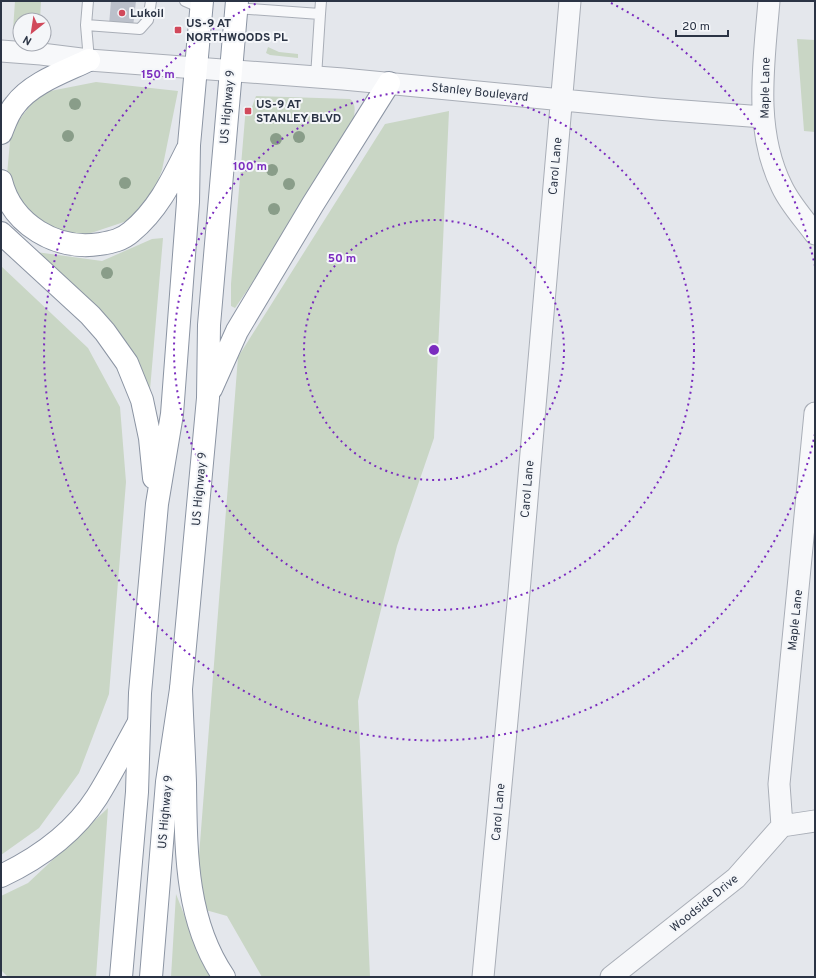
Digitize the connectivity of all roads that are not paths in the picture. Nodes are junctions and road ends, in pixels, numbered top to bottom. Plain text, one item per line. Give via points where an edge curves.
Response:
1 (88, 1) edge
2 (151, 1) edge
3 (321, 1) edge
4 (570, 1) edge
5 (769, 1) edge
6 (196, 3) edge
7 (236, 5) edge
8 (320, 14) junction
9 (86, 25) junction
10 (1, 51) edge
11 (89, 60) junction
12 (196, 67) junction
13 (231, 70) junction
14 (316, 77) junction
15 (389, 83) junction
16 (561, 100) junction
17 (763, 117) junction
18 (1, 133) edge
19 (189, 145) junction
20 (1, 182) edge
21 (1, 233) edge
22 (815, 234) edge
23 (208, 398) junction
24 (815, 413) edge
25 (157, 504) junction
26 (180, 689) junction
27 (139, 722) junction
28 (815, 821) edge
29 (782, 826) junction
30 (1, 876) edge
31 (121, 977) edge
32 (151, 977) edge
33 (224, 977) edge
34 (483, 977) edge
35 (611, 977) edge

1 - 9 lane
2 - 9 lane via 148,20 140,29
3 - 8 lane
4 - 16 street, Carol Lane
5 - 17 street, Maple Lane via 763,76
6 - 12 highway
7 - 8 lane
7 - 13 highway, US Highway 9
8 - 14 lane
9 - 11 lane
10 - 11 street, Stanley Boulevard
11 - 12 street, Stanley Boulevard
11 - 18 highway via 34,87 22,97 9,114
12 - 13 street, Stanley Boulevard
12 - 19 highway
13 - 14 street, Stanley Boulevard
13 - 23 highway, US Highway 9 via 209,325
14 - 15 street, Stanley Boulevard
15 - 16 street, Stanley Boulevard
15 - 23 highway via 237,331
16 - 17 street, Stanley Boulevard
16 - 34 street, Carol Lane
17 - 22 street, Maple Lane via 772,162 782,187
19 - 20 highway via 164,195 154,209 130,233 112,242 79,245 46,236 24,220 12,205
19 - 25 highway via 188,202 172,414
21 - 25 highway via 90,315 127,363 142,400 150,438
23 - 26 highway, US Highway 9
24 - 29 street, Maple Lane via 779,784
25 - 27 highway
26 - 32 highway, US Highway 9 via 167,782
26 - 33 highway via 186,833 192,894 201,932
27 - 30 highway via 97,798 85,813 64,836 43,853
27 - 31 highway via 137,792
28 - 29 street
29 - 35 street, Woodside Drive via 736,878

